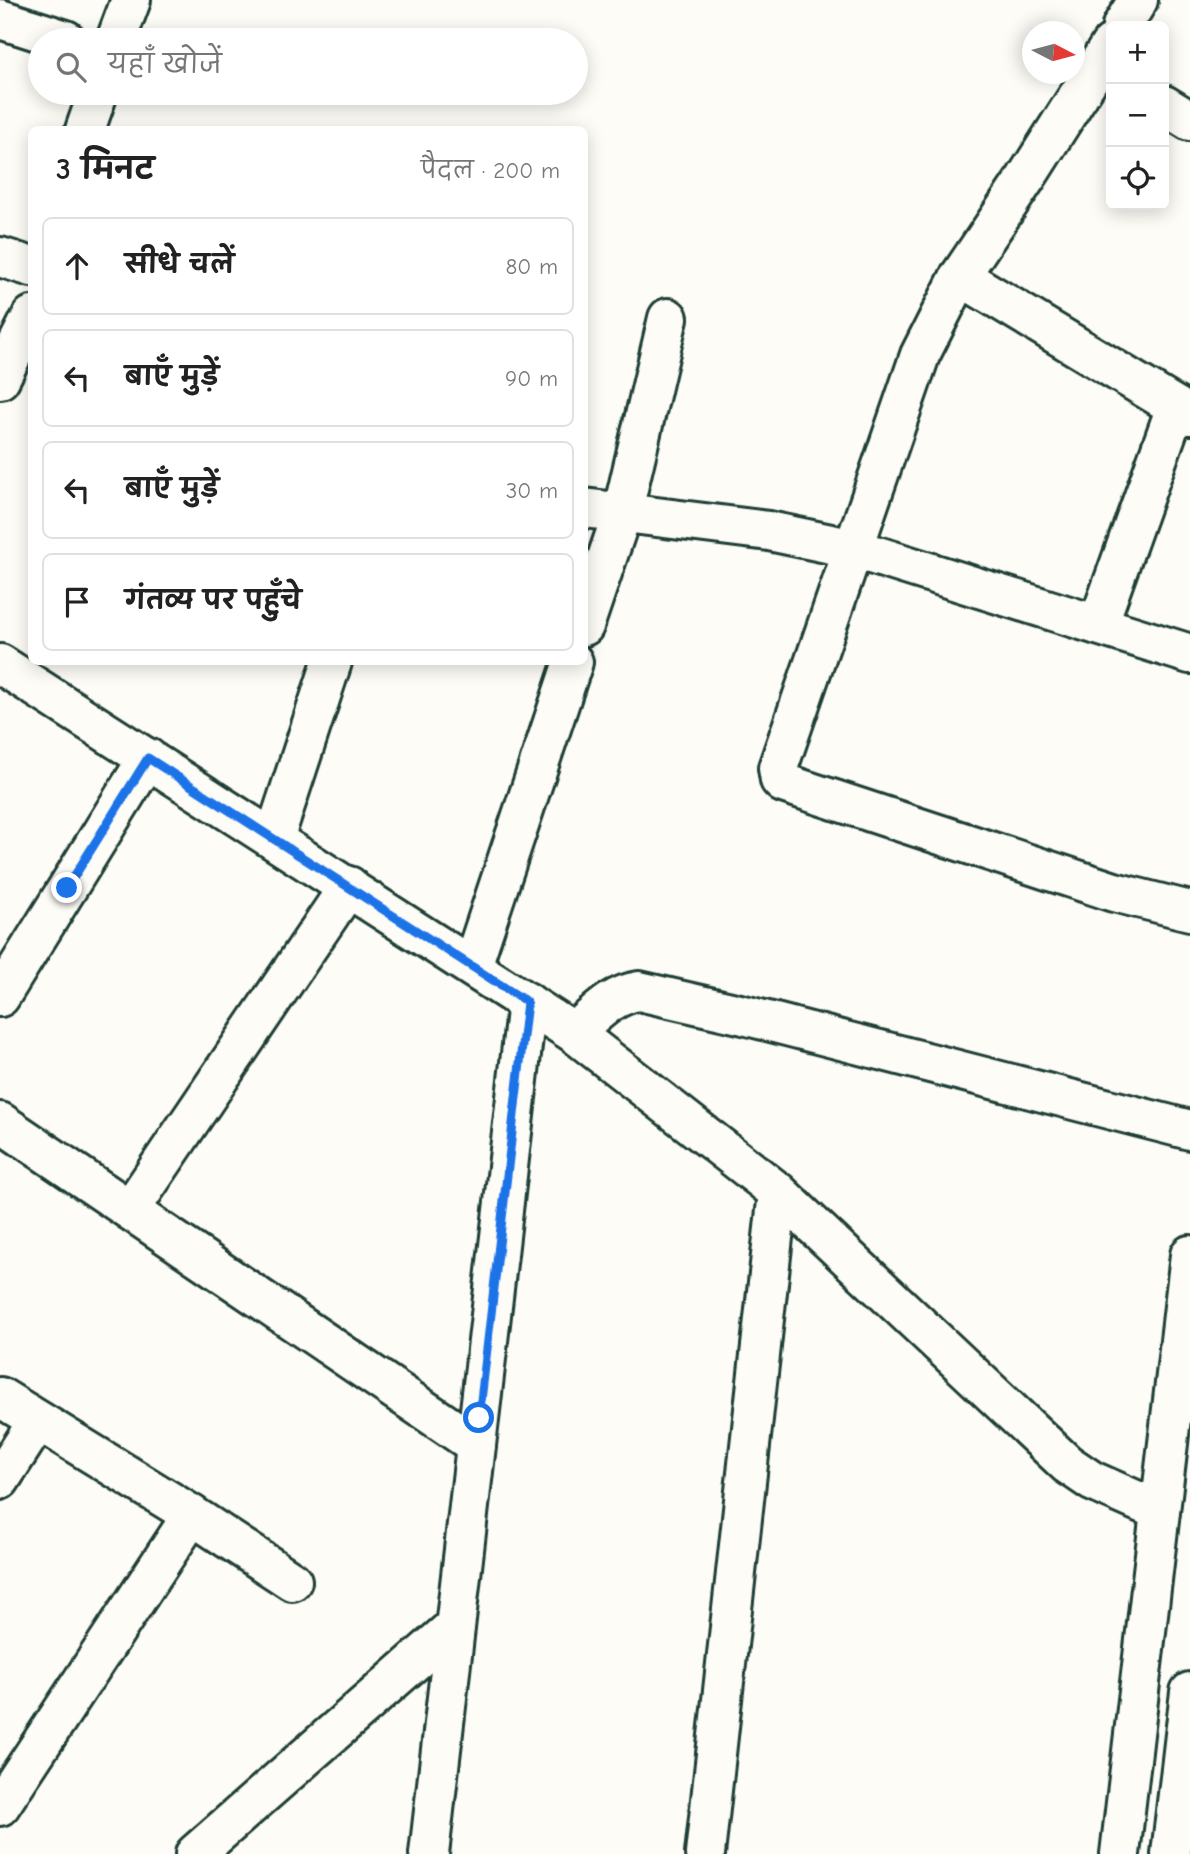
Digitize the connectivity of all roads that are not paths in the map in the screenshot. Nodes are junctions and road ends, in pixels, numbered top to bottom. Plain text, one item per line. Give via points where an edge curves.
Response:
1 (2, 0) edge
2 (131, 0) edge
3 (1138, 0) edge
4 (0, 6) edge
5 (0, 19) edge
6 (1125, 21) edge
7 (28, 28) edge
8 (120, 28) edge
9 (1106, 62) edge
10 (94, 105) edge
11 (1169, 108) edge
12 (1190, 121) edge
13 (86, 126) edge
14 (0, 257) edge
15 (28, 266) edge
16 (960, 276) junction
17 (668, 318) dead end
18 (28, 324) edge
19 (0, 379) edge
20 (1183, 411) edge
21 (588, 509) edge
22 (622, 514) junction
23 (855, 548) junction
24 (588, 614) edge
25 (1098, 625) junction
26 (1190, 654) edge
27 (0, 664) edge
28 (331, 665) edge
29 (572, 665) edge
30 (148, 758) junction
31 (274, 839) junction
32 (349, 886) junction
33 (1190, 911) edge
34 (472, 966) junction
35 (0, 997) edge
36 (527, 1002) junction
37 (574, 1033) junction
38 (0, 1122) edge
39 (1190, 1130) edge
40 (778, 1192) junction
41 (130, 1210) junction
42 (1190, 1255) edge
43 (0, 1397) edge
44 (38, 1421) junction
45 (476, 1445) junction
46 (0, 1480) edge
47 (1160, 1511) junction
48 (192, 1515) junction
49 (292, 1581) dead end
50 (455, 1626) junction
51 (1190, 1692) edge
52 (0, 1806) edge
53 (195, 1854) edge
54 (429, 1854) edge
55 (705, 1854) edge
56 (1120, 1854) edge
57 (1171, 1854) edge

1 - 4 main road
2 - 8 main road
3 - 6 main road
5 - 7 main road
9 - 16 main road
10 - 13 main road
11 - 12 main road
14 - 15 main road
16 - 20 main road
16 - 23 main road via 920,355
17 - 22 main road
18 - 19 main road
20 - 25 main road
21 - 22 main road
22 - 23 main road via 769,531
22 - 24 main road
23 - 25 main road
23 - 33 main road via 779,768 780,780 1053,873
25 - 26 main road
27 - 30 main road
28 - 31 main road
29 - 34 main road
30 - 31 main road
30 - 35 main road
31 - 32 main road
32 - 34 main road
32 - 41 main road
34 - 36 main road
36 - 37 main road
36 - 45 main road
37 - 39 main road via 614,998 639,991
37 - 40 main road
38 - 41 main road
40 - 47 main road via 1066,1464 1092,1481
40 - 55 main road
41 - 45 main road
42 - 47 main road
43 - 44 main road
44 - 46 main road
44 - 48 main road
45 - 50 main road
47 - 56 main road
48 - 49 main road
48 - 52 main road
50 - 53 main road
50 - 54 main road
51 - 57 main road

